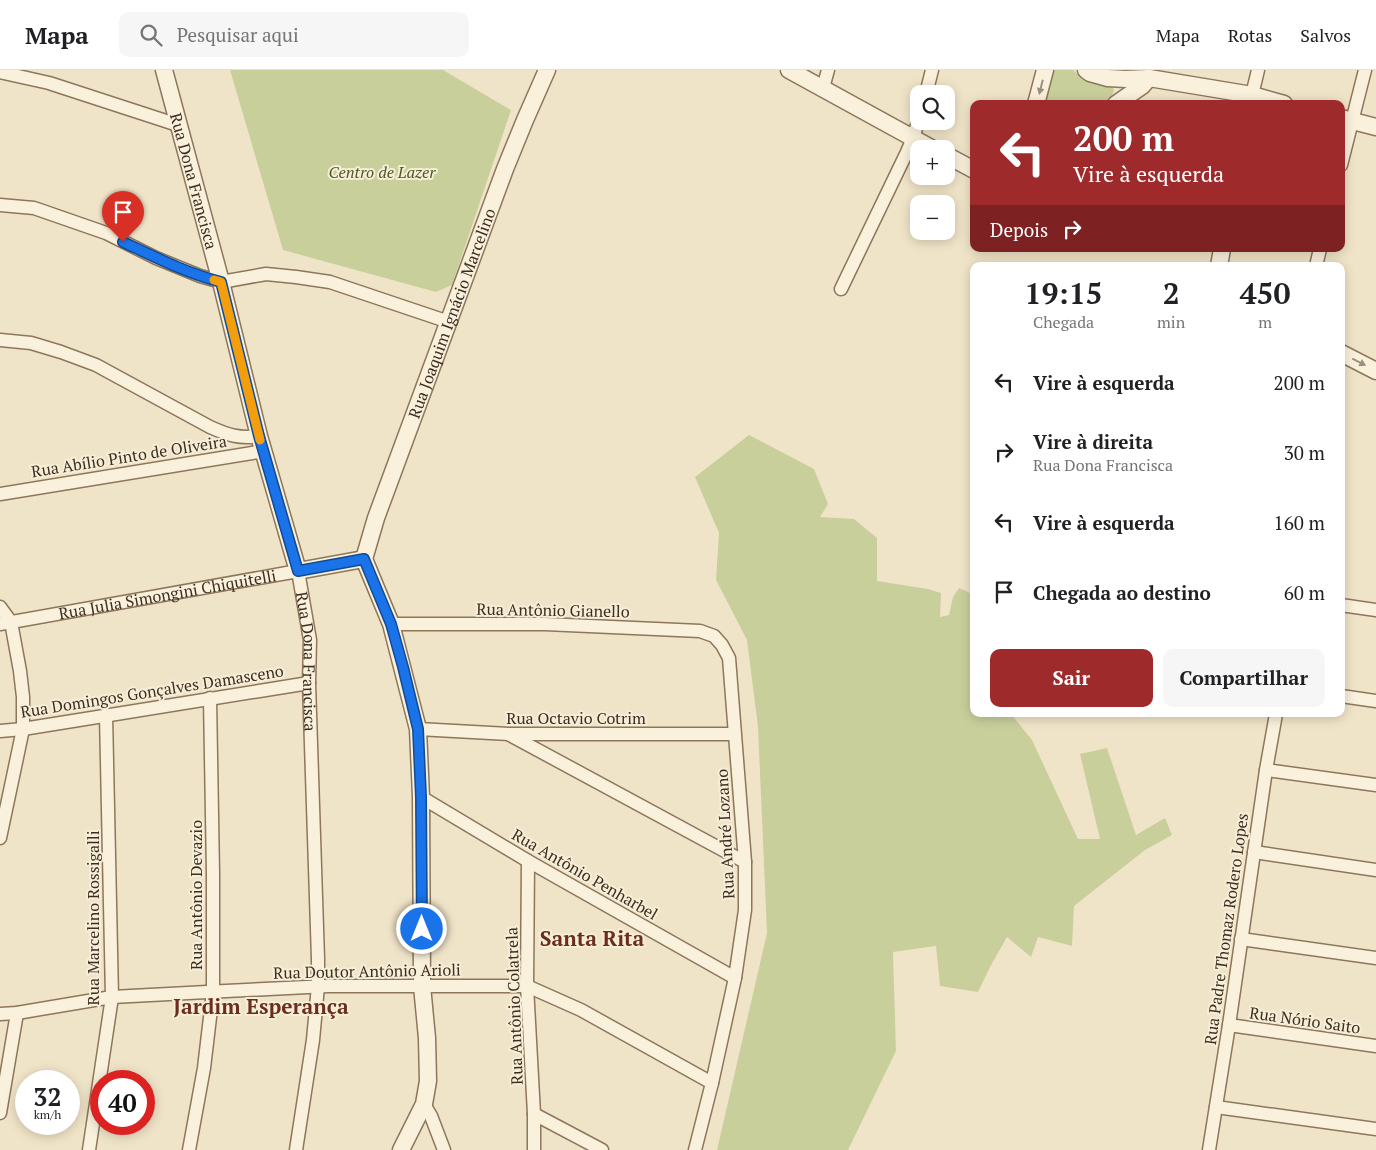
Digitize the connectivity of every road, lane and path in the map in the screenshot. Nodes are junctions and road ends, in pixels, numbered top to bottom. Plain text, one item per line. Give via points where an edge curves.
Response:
1 (164, 70) edge
2 (548, 70) edge
3 (789, 70) edge
4 (828, 70) edge
5 (932, 70) edge
6 (1045, 70) edge
7 (1086, 70) edge
8 (1258, 70) edge
9 (1365, 70) edge
10 (0, 72) edge
11 (1150, 74) edge
12 (928, 85) edge
13 (823, 88) junction
14 (1037, 100) edge
15 (1122, 100) edge
16 (1251, 100) edge
17 (1346, 120) edge
18 (178, 125) junction
19 (1376, 127) edge
20 (916, 130) edge
21 (913, 138) junction
22 (917, 140) edge
23 (955, 160) edge
24 (970, 168) edge
25 (0, 205) edge
26 (221, 282) junction
27 (841, 290) dead end
28 (449, 322) junction
29 (0, 340) edge
30 (1345, 355) edge
31 (1376, 371) edge
32 (261, 443) junction
33 (0, 494) edge
34 (364, 559) junction
35 (298, 571) junction
36 (1345, 606) edge
37 (0, 607) edge
38 (1376, 610) edge
39 (5, 623) edge
40 (391, 624) junction
41 (714, 636) joint
42 (309, 683) junction
43 (1345, 697) edge
44 (210, 698) junction
45 (1376, 701) edge
46 (106, 715) junction
47 (1275, 717) edge
48 (23, 729) junction
49 (418, 729) junction
50 (0, 730) edge
51 (509, 734) junction
52 (734, 734) junction
53 (1266, 770) junction
54 (1376, 785) edge
55 (421, 797) junction
56 (0, 838) edge
57 (1254, 852) junction
58 (528, 861) junction
59 (745, 862) junction
60 (1376, 870) edge
61 (1241, 938) junction
62 (1376, 958) edge
63 (735, 978) junction
64 (318, 986) junction
65 (422, 986) junction
66 (527, 986) junction
67 (213, 992) junction
68 (112, 997) junction
69 (17, 1013) junction
70 (0, 1014) edge
71 (1229, 1026) junction
72 (1376, 1046) edge
73 (712, 1083) junction
74 (424, 1104) junction
75 (1216, 1107) junction
76 (0, 1113) edge
77 (534, 1114) junction
78 (1376, 1130) edge
79 (89, 1150) edge
80 (189, 1150) edge
81 (296, 1150) edge
82 (401, 1150) edge
83 (444, 1150) edge
84 (534, 1150) edge
85 (602, 1150) edge
86 (695, 1150) edge
87 (1209, 1150) edge

1 - 18 street, Rua Dona Francisca
2 - 28 street, Rua Joaquim Ignácio Marcelino via 525,120
3 - 13 street
4 - 13 street
5 - 12 street
6 -> 14 street
7 - 11 street via 1126,80
8 - 16 street
9 - 17 street
10 - 18 street via 49,83
11 - 15 street via 1142,86
11 - 16 street
13 - 21 street
17 - 19 street
18 - 26 street, Rua Dona Francisca
20 - 21 street
21 - 22 street
21 - 27 street
23 - 24 street
25 - 26 street via 34,208 106,233 156,258
26 - 28 street via 266,274 330,282
26 - 32 street, Rua Dona Francisca
28 - 34 street, Rua Joaquim Ignácio Marcelino via 376,518
29 - 32 street via 31,343 96,365 210,427
30 -> 31 street
32 - 33 street, Rua Abílio Pinto de Oliveira
32 - 35 street, Rua Dona Francisca
34 - 35 street, Rua Julia Simongini Chiquitelli
34 - 40 street
35 - 39 street, Rua Julia Simongini Chiquitelli
35 - 42 street, Rua Dona Francisca via 310,640
36 - 38 street
37 - 39 street
39 - 48 street via 20,671
40 - 41 street, Rua Antônio Gianello via 545,624 700,631
40 - 49 street
41 - 52 street, Rua André Lozano via 729,658
42 - 44 street, Rua Domingos Gonçalves Damasceno
42 - 64 street, Rua Dona Francisca
43 - 45 street
44 - 46 street, Rua Domingos Gonçalves Damasceno
44 - 67 street, Rua Antônio Devazio
46 - 48 street, Rua Domingos Gonçalves Damasceno
46 - 68 street, Rua Marcelino Rossigalli
47 - 53 street, Rua Padre Thomaz Rodero Lopes
48 - 50 street, Rua Domingos Gonçalves Damasceno
48 - 56 street
49 - 51 street, Rua Octavio Cotrim
49 - 55 street
51 - 52 street, Rua Octavio Cotrim
51 - 59 street
52 - 59 street, Rua André Lozano
53 - 54 street
53 - 57 street, Rua Padre Thomaz Rodero Lopes
55 - 58 street, Rua Antônio Penharbel
55 - 65 street
57 - 60 street
57 - 61 street, Rua Padre Thomaz Rodero Lopes
58 - 63 street, Rua Antônio Penharbel
58 - 66 street, Rua Antônio Colatrela
59 - 63 street, Rua André Lozano via 745,910
61 - 62 street
61 - 71 street, Rua Padre Thomaz Rodero Lopes
63 - 73 street, Rua André Lozano
64 - 65 street, Rua Doutor Antônio Arioli
64 - 67 street, Rua Doutor Antônio Arioli
64 - 81 street, Rua Dona Francisca
65 - 66 street, Rua Doutor Antônio Arioli
65 - 74 street via 428,1081
66 - 73 street, Rua Doutor Antônio Arioli via 581,1010
66 - 77 street, Rua Antônio Colatrela
67 - 68 street, Rua Doutor Antônio Arioli
67 - 80 street, Rua Antônio Devazio via 204,1068
68 - 69 street, Rua Doutor Antônio Arioli
68 - 79 street, Rua Marcelino Rossigalli
69 - 70 street, Rua Doutor Antônio Arioli
69 - 76 street
71 - 72 street, Rua Nório Saito
71 - 75 street, Rua Padre Thomaz Rodero Lopes
73 - 86 street, Rua André Lozano
74 - 82 street
74 - 83 street
75 - 78 street
75 - 87 street, Rua Padre Thomaz Rodero Lopes
77 - 84 street, Rua Antônio Colatrela
77 - 85 street

